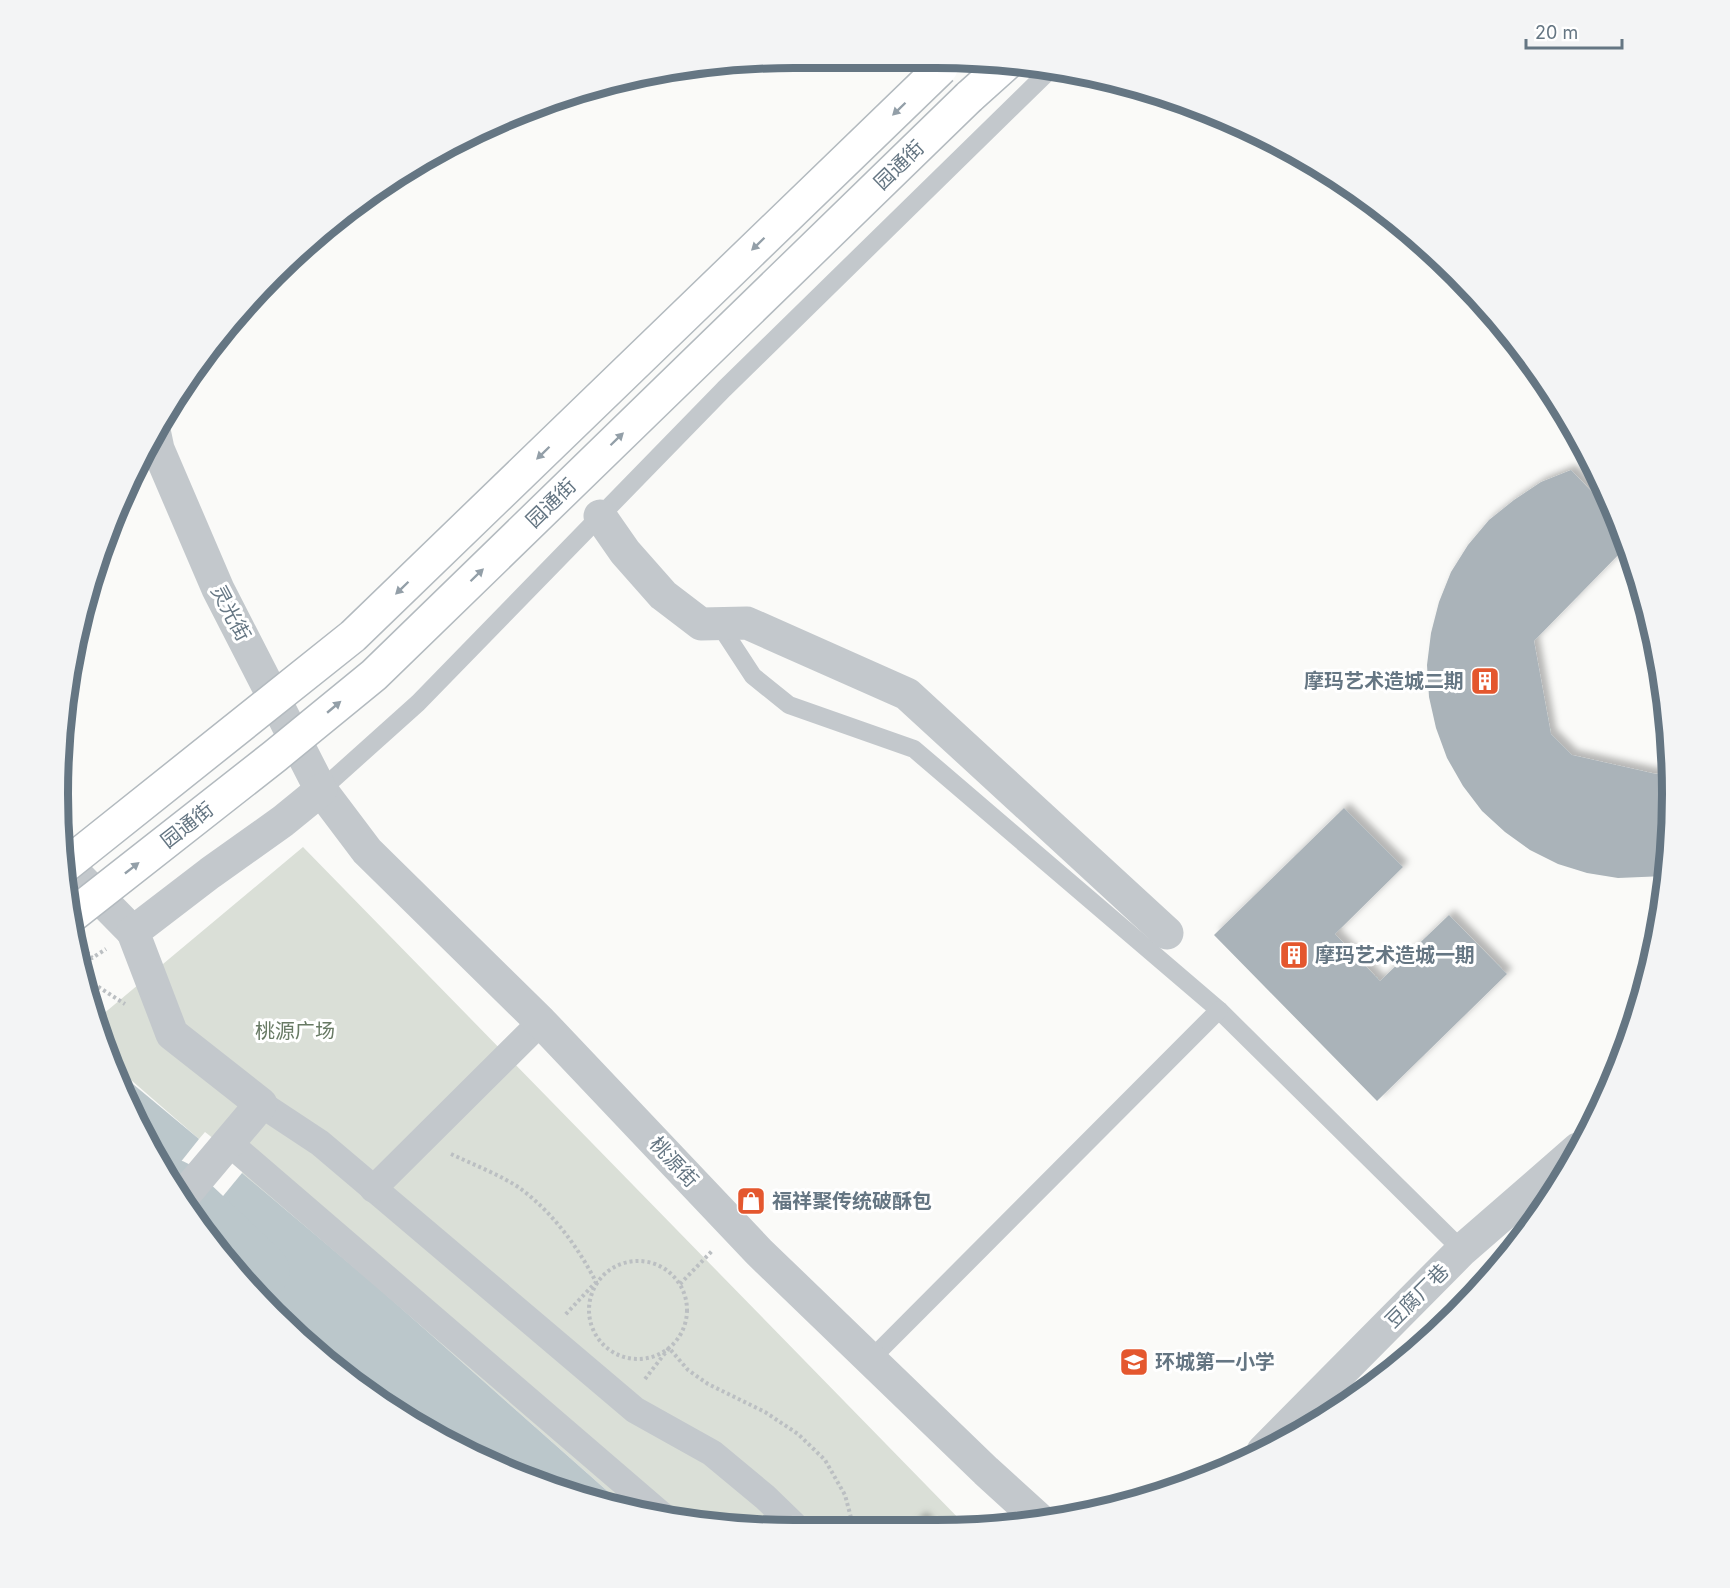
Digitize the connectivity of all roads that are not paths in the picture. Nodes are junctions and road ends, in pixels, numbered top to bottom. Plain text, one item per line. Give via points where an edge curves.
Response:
1 (941, 68) edge
2 (998, 71) edge
3 (1044, 76) edge
4 (157, 445) edge
5 (600, 516) junction
6 (719, 624) junction
7 (321, 790) junction
8 (71, 861) edge
9 (72, 871) edge
10 (77, 911) edge
11 (133, 932) junction
12 (1167, 933) dead end
13 (1218, 1010) junction
14 (541, 1022) junction
15 (261, 1104) junction
16 (226, 1145) junction
17 (1561, 1164) edge
18 (373, 1189) junction
19 (186, 1192) edge
20 (1462, 1250) junction
21 (870, 1360) junction
22 (1281, 1433) edge
23 (652, 1507) edge
24 (1033, 1514) edge
25 (789, 1520) edge

1 -> 8 main road, 园通街, bridge via 353,636
10 -> 2 main road, 园通街, bridge via 374,675
3 - 5 lane
4 - 7 street, 灵光街 via 218,589
5 - 6 street via 663,595 700,624
5 - 7 lane via 418,703
6 - 12 street via 747,623 907,694
6 - 13 lane via 753,676 789,705 914,749
7 - 11 street
7 - 14 street, 桃源街 via 367,851
9 - 11 street
11 - 15 street via 172,1034
13 - 20 lane
13 - 21 lane
14 - 18 street
14 - 21 street, 桃源街 via 735,1227
15 - 16 street
15 - 18 street via 320,1143
16 - 19 street
16 - 23 street
17 - 20 street, 豆腐厂巷
18 - 25 street via 635,1410 712,1453
20 - 22 street, 豆腐厂巷
21 - 24 street, 桃源街

